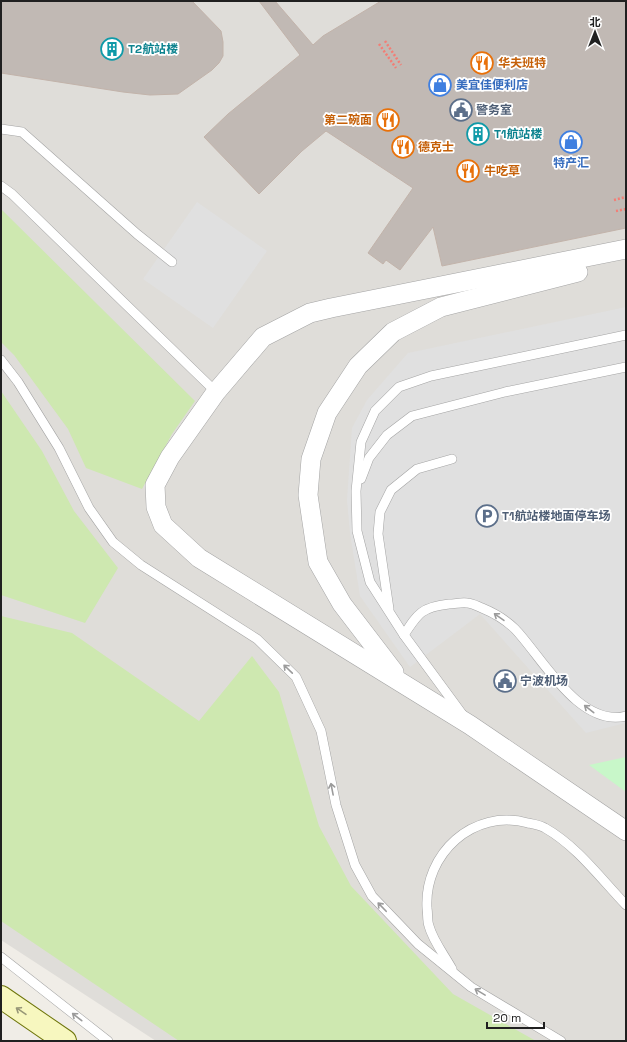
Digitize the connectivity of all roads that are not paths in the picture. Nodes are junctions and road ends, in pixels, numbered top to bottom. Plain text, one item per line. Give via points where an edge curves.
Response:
1 (1, 129) edge
2 (1, 186) edge
3 (626, 249) edge
4 (172, 262) dead end
5 (626, 262) edge
6 (626, 335) edge
7 (1, 360) edge
8 (626, 367) edge
9 (216, 392) junction
10 (452, 459) dead end
11 (356, 491) junction
12 (389, 612) junction
13 (404, 635) junction
14 (400, 681) junction
15 (626, 716) edge
16 (470, 725) junction
17 (626, 831) edge
18 (626, 905) edge
19 (1, 957) edge
20 (455, 974) junction
21 (1, 997) edge
22 (65, 1041) edge
23 (108, 1041) edge
24 (561, 1041) edge

1 - 4 lane via 22,132
2 - 9 lane
3 - 9 street via 310,313 263,337
5 - 14 street via 572,272 441,306 393,332 358,366 328,413 311,459 308,495 318,562 342,604
6 - 11 lane via 431,376 400,387 375,411 361,442
20 -> 7 lane via 418,944 368,890 355,865 336,805 321,731 296,677 257,639 141,565 113,542 89,508 55,442 18,382
8 - 11 lane via 505,392 412,416 387,435 369,458
9 - 14 street via 170,457 155,485 156,507 163,525 199,558
10 - 12 lane via 417,469 391,490 380,512 378,534
11 - 12 lane via 357,531 370,582
12 - 13 lane
15 -> 13 lane via 607,717 594,713 552,676 515,629 496,614 468,602 428,609 417,615
13 - 16 lane
14 - 16 street
16 - 17 street
18 - 20 lane via 571,847 544,827 515,819 490,822 466,832 444,851 432,872 427,894 429,926
23 -> 19 lane
24 -> 20 lane via 471,987
22 -> 21 main road

